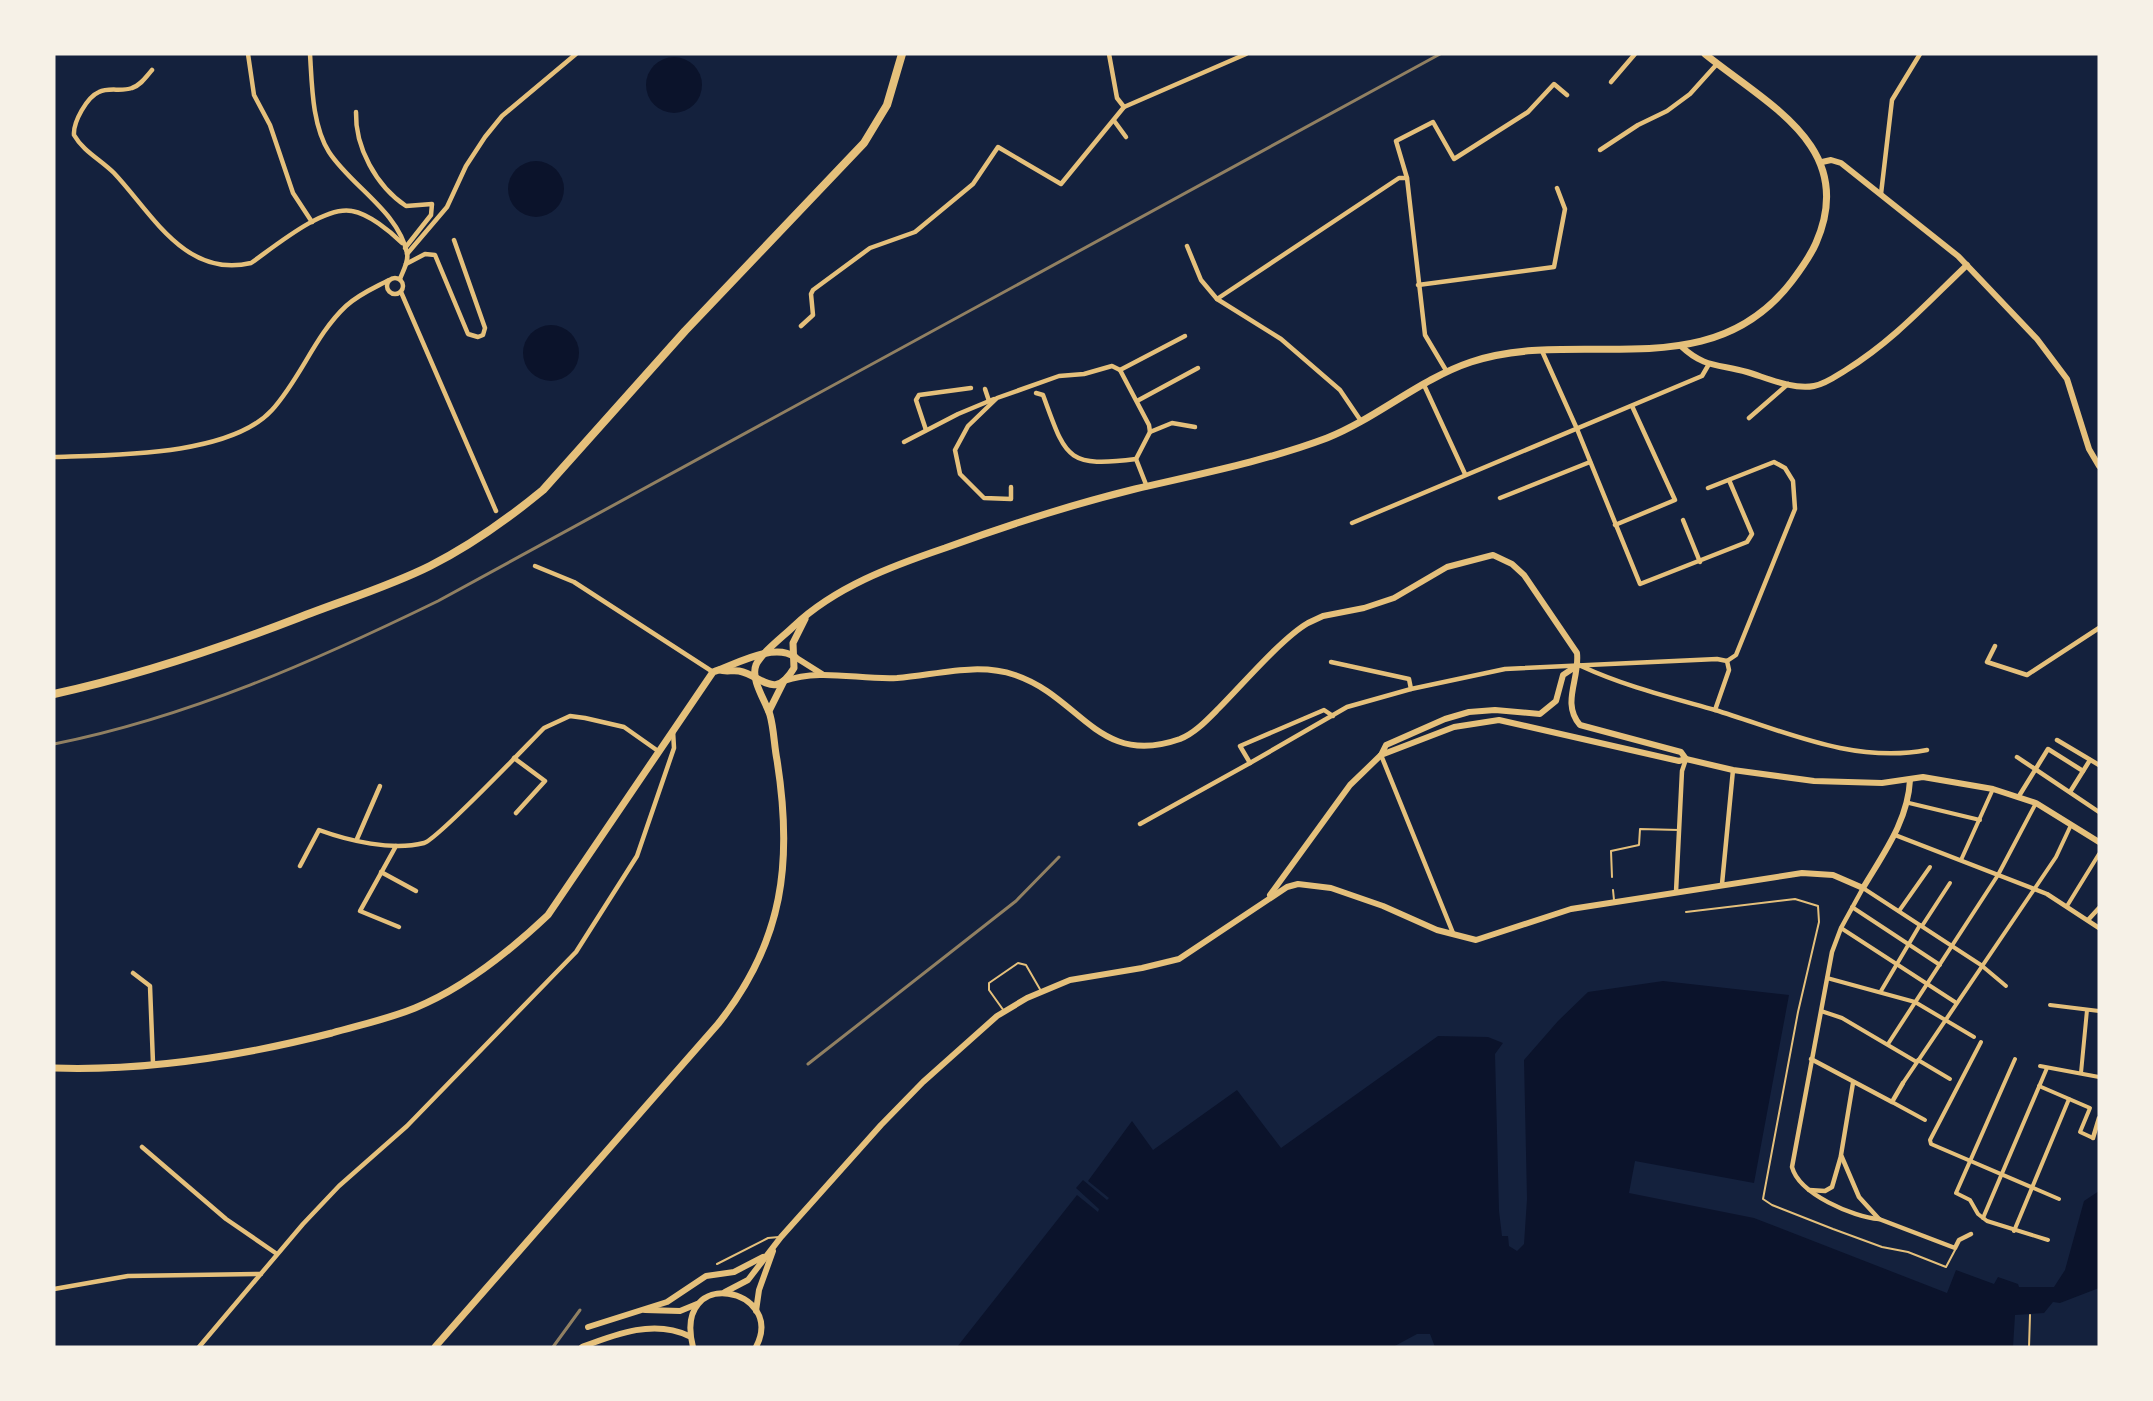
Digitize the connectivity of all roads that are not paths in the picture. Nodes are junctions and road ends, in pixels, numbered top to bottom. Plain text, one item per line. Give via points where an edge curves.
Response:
1 (248, 54) edge
2 (310, 54) edge
3 (576, 54) edge
4 (902, 54) edge
5 (1109, 54) edge
6 (1246, 54) edge
7 (1635, 54) edge
8 (1705, 54) edge
9 (1920, 54) edge
10 (1717, 64) junction
11 (152, 70) dead end
12 (1611, 82) dead end
13 (1567, 95) dead end
14 (1124, 107) junction
15 (356, 111) dead end
16 (1114, 122) junction
17 (1126, 136) dead end
18 (1600, 150) dead end
19 (1822, 162) junction
20 (1407, 178) junction
21 (1557, 188) dead end
22 (1881, 194) junction
23 (312, 222) junction
24 (454, 240) dead end
25 (404, 246) junction
26 (1187, 246) dead end
27 (407, 254) junction
28 (406, 264) junction
29 (1967, 265) junction
30 (400, 279) junction
31 (389, 280) junction
32 (1418, 285) junction
33 (401, 292) junction
34 (1217, 299) junction
35 (801, 326) dead end
36 (1185, 336) dead end
37 (1681, 346) junction
38 (1542, 351) junction
39 (1709, 364) junction
40 (1198, 368) dead end
41 (1120, 370) junction
42 (1447, 372) junction
43 (1788, 384) junction
44 (1424, 385) junction
45 (972, 388) dead end
46 (985, 389) dead end
47 (1036, 393) dead end
48 (997, 398) junction
49 (989, 401) junction
50 (1137, 401) junction
51 (1632, 406) junction
52 (1749, 418) dead end
53 (1361, 421) junction
54 (1196, 427) dead end
55 (1577, 429) junction
56 (926, 430) junction
57 (1150, 432) junction
58 (904, 442) dead end
59 (54, 457) edge
60 (1136, 459) junction
61 (1590, 462) junction
62 (2099, 466) edge
63 (1466, 474) junction
64 (1729, 480) junction
65 (1011, 487) dead end
66 (1148, 487) junction
67 (1708, 488) dead end
68 (1500, 498) dead end
69 (496, 511) dead end
70 (1683, 520) dead end
71 (1352, 523) dead end
72 (1615, 525) junction
73 (1700, 562) junction
74 (536, 566) dead end
75 (805, 618) junction
76 (2099, 628) edge
77 (1995, 646) dead end
78 (765, 654) junction
79 (795, 657) junction
80 (1727, 661) junction
81 (1331, 662) dead end
82 (1578, 665) junction
83 (716, 671) junction
84 (823, 674) junction
85 (755, 679) junction
86 (784, 681) junction
87 (1411, 689) junction
88 (54, 694) edge
89 (1715, 710) junction
90 (770, 711) junction
91 (1333, 716) junction
92 (1291, 723) junction
93 (673, 729) junction
94 (1274, 733) junction
95 (1298, 735) junction
96 (2057, 740) dead end
97 (1282, 744) junction
98 (1927, 750) dead end
99 (658, 752) junction
100 (1381, 755) junction
101 (2017, 757) dead end
102 (514, 758) junction
103 (1686, 759) junction
104 (2090, 760) junction
105 (1250, 763) junction
106 (2099, 765) edge
107 (2036, 769) junction
108 (1733, 770) junction
109 (2083, 771) junction
110 (1910, 780) junction
111 (380, 786) dead end
112 (1993, 789) junction
113 (2070, 792) junction
114 (2019, 796) junction
115 (1909, 802) junction
116 (2036, 803) junction
117 (2099, 812) edge
118 (516, 813) dead end
119 (1980, 820) junction
120 (1140, 824) dead end
121 (2071, 825) junction
122 (1679, 830) junction
123 (1895, 835) junction
124 (357, 839) junction
125 (2098, 839) edge
126 (396, 846) junction
127 (2099, 854) edge
128 (1961, 860) junction
129 (300, 866) dead end
130 (1930, 867) dead end
131 (381, 872) junction
132 (1998, 875) junction
133 (1612, 877) dead end
134 (1950, 882) dead end
135 (1722, 884) junction
136 (1863, 888) junction
137 (2034, 889) junction
138 (1613, 890) dead end
139 (416, 891) dead end
140 (1676, 892) junction
141 (1268, 898) junction
142 (1614, 900) junction
143 (2067, 906) junction
144 (1852, 907) junction
145 (2099, 908) edge
146 (1899, 911) junction
147 (1686, 912) dead end
148 (2088, 920) junction
149 (1921, 926) junction
150 (399, 927) dead end
151 (1841, 928) junction
152 (2099, 928) edge
153 (1455, 937) junction
154 (1909, 944) junction
155 (1951, 946) junction
156 (1897, 963) junction
157 (1940, 965) junction
158 (1981, 965) junction
159 (133, 973) dead end
160 (1827, 978) junction
161 (1926, 985) junction
162 (2006, 986) dead end
163 (1041, 991) junction
164 (1881, 991) junction
165 (1915, 1002) junction
166 (1955, 1002) junction
167 (2050, 1005) dead end
168 (2087, 1010) junction
169 (1004, 1011) junction
170 (1821, 1011) junction
171 (2099, 1011) edge
172 (1944, 1019) junction
173 (1974, 1037) dead end
174 (1981, 1042) dead end
175 (1888, 1044) junction
176 (1811, 1059) junction
177 (2015, 1059) dead end
178 (1916, 1061) junction
179 (153, 1064) junction
180 (2040, 1066) dead end
181 (54, 1068) edge
182 (2047, 1068) junction
183 (2081, 1073) junction
184 (2099, 1077) edge
185 (1950, 1079) dead end
186 (1853, 1083) junction
187 (1903, 1083) joint
188 (2039, 1086) junction
189 (2069, 1099) junction
190 (1892, 1102) junction
191 (2099, 1119) edge
192 (1925, 1120) dead end
193 (2093, 1138) joint
194 (142, 1147) dead end
195 (1841, 1155) junction
196 (1969, 1163) junction
197 (2001, 1176) junction
198 (2031, 1188) junction
199 (1809, 1190) junction
200 (2059, 1199) dead end
201 (1879, 1219) junction
202 (1985, 1220) junction
203 (2014, 1231) junction
204 (1971, 1234) dead end
205 (781, 1237) junction
206 (2048, 1240) dead end
207 (776, 1245) junction
208 (1955, 1248) junction
209 (278, 1254) junction
210 (766, 1256) junction
211 (717, 1264) dead end
212 (261, 1274) junction
213 (54, 1289) edge
214 (725, 1292) junction
215 (700, 1302) junction
216 (641, 1310) junction
217 (756, 1311) junction
218 (2030, 1316) dead end
219 (588, 1327) dead end
220 (689, 1336) junction
221 (693, 1346) edge
222 (199, 1347) edge
223 (435, 1347) edge
224 (582, 1347) edge
225 (756, 1347) edge
226 (2029, 1347) edge

1 - 23 street via 254,95 270,126 293,193
2 - 25 street via 317,122 328,150 396,227
3 - 27 street via 497,123 466,166 447,207
4 - 88 main road via 887,105 864,143 526,504 456,551 397,580 220,648
5 - 14 street via 1117,98
6 - 14 street
7 - 12 street
8 - 10 main road
9 - 22 street via 1892,99
10 - 18 street via 1667,111
10 - 19 main road via 1797,128
11 - 23 street via 133,88 99,92 90,99 74,129 76,139 118,178 162,232 192,253 241,266
13 - 20 street via 1554,84 1528,112 1454,159 1433,122 1396,141
14 - 16 street
15 - 25 street via 358,144 374,172 405,206 432,204 431,215
16 - 17 street
16 - 35 street via 1061,184 998,147 973,184 915,232 870,248 813,290 813,315
19 - 22 street via 1841,163
19 - 37 main road via 1827,202 1823,226 1813,250 1782,295 1747,322 1707,340
20 - 32 street
20 - 34 street via 1399,178
21 - 32 street via 1565,208 1554,267
22 - 29 street
23 - 25 street via 341,211 353,211
24 - 28 street via 485,328 483,335 468,334 435,255 425,254
25 - 27 street
26 - 34 street via 1201,280
27 - 28 street
28 - 30 street
29 - 43 street via 1901,331 1872,354 1828,382 1813,387
29 - 62 street via 2057,362
30 - 31 street
30 - 33 street
31 - 33 street via 388,291
31 - 59 street via 346,306 276,405 244,432 225,439 130,454
32 - 42 street via 1425,335
33 - 69 street
34 - 53 street via 1282,337 1340,390
36 - 41 street
37 - 38 main road via 1636,351
37 - 39 street via 1695,360
38 - 42 main road via 1494,355
38 - 55 street
39 - 43 street
39 - 51 street via 1702,376
40 - 50 street
41 - 48 street via 1112,366 1059,376
41 - 50 street
42 - 44 main road
43 - 52 street
44 - 53 main road
44 - 63 street
45 - 56 street via 919,395 916,400
46 - 49 street
47 - 60 street via 1043,395 1060,441 1076,459 1103,463
48 - 49 street
48 - 65 street via 968,426 955,450 960,474 984,498 1011,499
49 - 56 street
50 - 57 street
51 - 55 street
51 - 72 street via 1675,500
53 - 66 main road via 1330,437 1284,452
54 - 57 street via 1172,423
55 - 61 street
55 - 63 street
56 - 58 street
57 - 60 street
60 - 66 street
61 - 68 street
61 - 72 street
63 - 71 street
64 - 67 street
64 - 73 street via 1752,534 1747,542
64 - 80 street via 1774,462 1789,472 1795,495 1792,519 1736,655
66 - 75 main road via 1038,514 915,558 838,594
70 - 73 street
72 - 73 street via 1640,584
74 - 83 street via 574,582
75 - 78 main road
75 - 79 main road via 793,643
76 - 77 street via 2027,675 1987,662
78 - 79 main road via 778,651
78 - 83 main road
78 - 85 main road via 755,666
79 - 84 street
79 - 86 main road via 794,668
80 - 82 street
80 - 89 street via 1729,670
81 - 87 street via 1409,680
82 - 84 street via 1577,653 1524,575 1493,555 1447,567 1394,598 1308,623 1190,734 1150,747 1113,740 1031,681 1005,672 970,669 897,678
82 - 87 street via 1505,669
82 - 89 street via 1624,685
82 - 100 street via 1563,675 1556,701 1543,712 1469,712 1386,745
82 - 103 street via 1570,705 1580,725 1681,752
83 - 85 main road via 739,671
83 - 93 main road
84 - 86 street
85 - 86 main road via 770,685
85 - 90 main road
86 - 90 main road
87 - 91 street via 1347,707
89 - 98 street via 1844,750
90 - 223 main road via 783,794 784,866 771,927 746,984 729,1011 683,1065
91 - 92 street via 1324,710
91 - 95 street
92 - 94 street
92 - 95 street
93 - 99 main road
93 - 209 street via 674,748 637,856 576,952 407,1126 339,1186
94 - 97 street
94 - 105 street via 1240,746
95 - 97 street
96 - 104 street
97 - 105 street
99 - 102 street via 624,727 570,716 544,728
99 - 179 main road via 548,915 466,980 417,1008 386,1019 237,1053
100 - 103 street via 1454,727 1499,720 1679,761
100 - 141 street via 1350,785
100 - 153 street
101 - 107 street
102 - 118 street via 544,781
102 - 126 street via 432,840
103 - 108 street
103 - 122 street
104 - 106 street
104 - 109 street
105 - 120 street
107 - 109 street via 2048,749
107 - 113 street
107 - 114 street
108 - 110 street via 1861,784
108 - 135 street
109 - 113 street
110 - 112 street via 1923,777
110 - 115 street
111 - 124 street
112 - 114 street
112 - 119 street
113 - 117 street
114 - 116 street
115 - 119 street
115 - 123 street
116 - 121 street
116 - 132 street
119 - 128 street
121 - 125 street
121 - 137 street via 2056,857
122 - 133 lane via 1640,829 1640,845 1611,852
122 - 140 street
123 - 128 street via 1936,854
123 - 136 street
124 - 126 street
124 - 129 street via 319,830
126 - 131 street
127 - 143 street
128 - 132 street
130 - 146 street
131 - 139 street
131 - 150 street via 360,911
132 - 137 street
132 - 155 street
134 - 149 street
135 - 136 street via 1820,873
135 - 140 street
136 - 144 street
136 - 146 street
137 - 143 street
137 - 158 street
138 - 142 lane
140 - 142 street
141 - 153 street via 1298,884 1331,888
141 - 163 street via 1179,959 1070,980
142 - 153 street via 1571,909 1483,939
143 - 148 street
144 - 151 street
144 - 154 street
145 - 148 street
146 - 149 street
147 - 208 lane via 1795,899 1818,906 1819,922 1763,1198 1833,1229 1946,1267
148 - 152 street
149 - 154 street
149 - 155 street
151 - 156 street
151 - 160 street
154 - 156 street
154 - 157 street
155 - 157 street
155 - 158 street
156 - 161 street
156 - 164 street
157 - 161 street
158 - 162 street
158 - 166 street
159 - 179 street via 150,986
160 - 164 street
160 - 170 street
161 - 165 street
161 - 166 street
163 - 169 street
163 - 169 lane via 1026,966 1018,963 989,983 989,990
164 - 165 street
165 - 172 street
165 - 175 street
166 - 172 street
167 - 168 street
168 - 171 street
168 - 183 street
169 - 205 street via 923,1082
170 - 175 street
170 - 176 street
172 - 173 street
172 - 178 street
174 - 196 street via 1930,1140 1935,1148
175 - 178 street
176 - 186 street
176 - 199 street via 1792,1167 1794,1177
177 - 196 street
178 - 185 street
178 - 187 street
179 - 181 main road
180 - 182 street
182 - 183 street
182 - 188 street
183 - 184 street
186 - 190 street
186 - 195 street
187 - 190 street
188 - 189 street
188 - 197 street
189 - 193 street via 2090,1108 2080,1132
189 - 198 street
190 - 192 street
191 - 193 street
194 - 209 street via 226,1218
195 - 199 street via 1832,1187 1825,1191
195 - 201 street via 1858,1197
196 - 197 street
196 - 202 street via 1956,1193 1974,1204
197 - 198 street
197 - 202 street
198 - 200 street
198 - 203 street
199 - 201 street via 1825,1202
201 - 208 street
202 - 203 street
203 - 206 street
204 - 208 street via 1959,1240
205 - 207 street
205 - 211 lane via 768,1238
207 - 210 street
207 - 217 street via 759,1290
209 - 212 street
210 - 214 street via 748,1280
210 - 216 street via 734,1272 706,1276 673,1299
212 - 213 street via 128,1276
212 - 222 street
214 - 215 street
214 - 217 street via 743,1297
215 - 216 street via 680,1311
215 - 220 street via 690,1318
216 - 219 street
217 - 225 street via 761,1331
218 - 226 lane
220 - 221 street
220 - 224 street via 657,1328 622,1333

